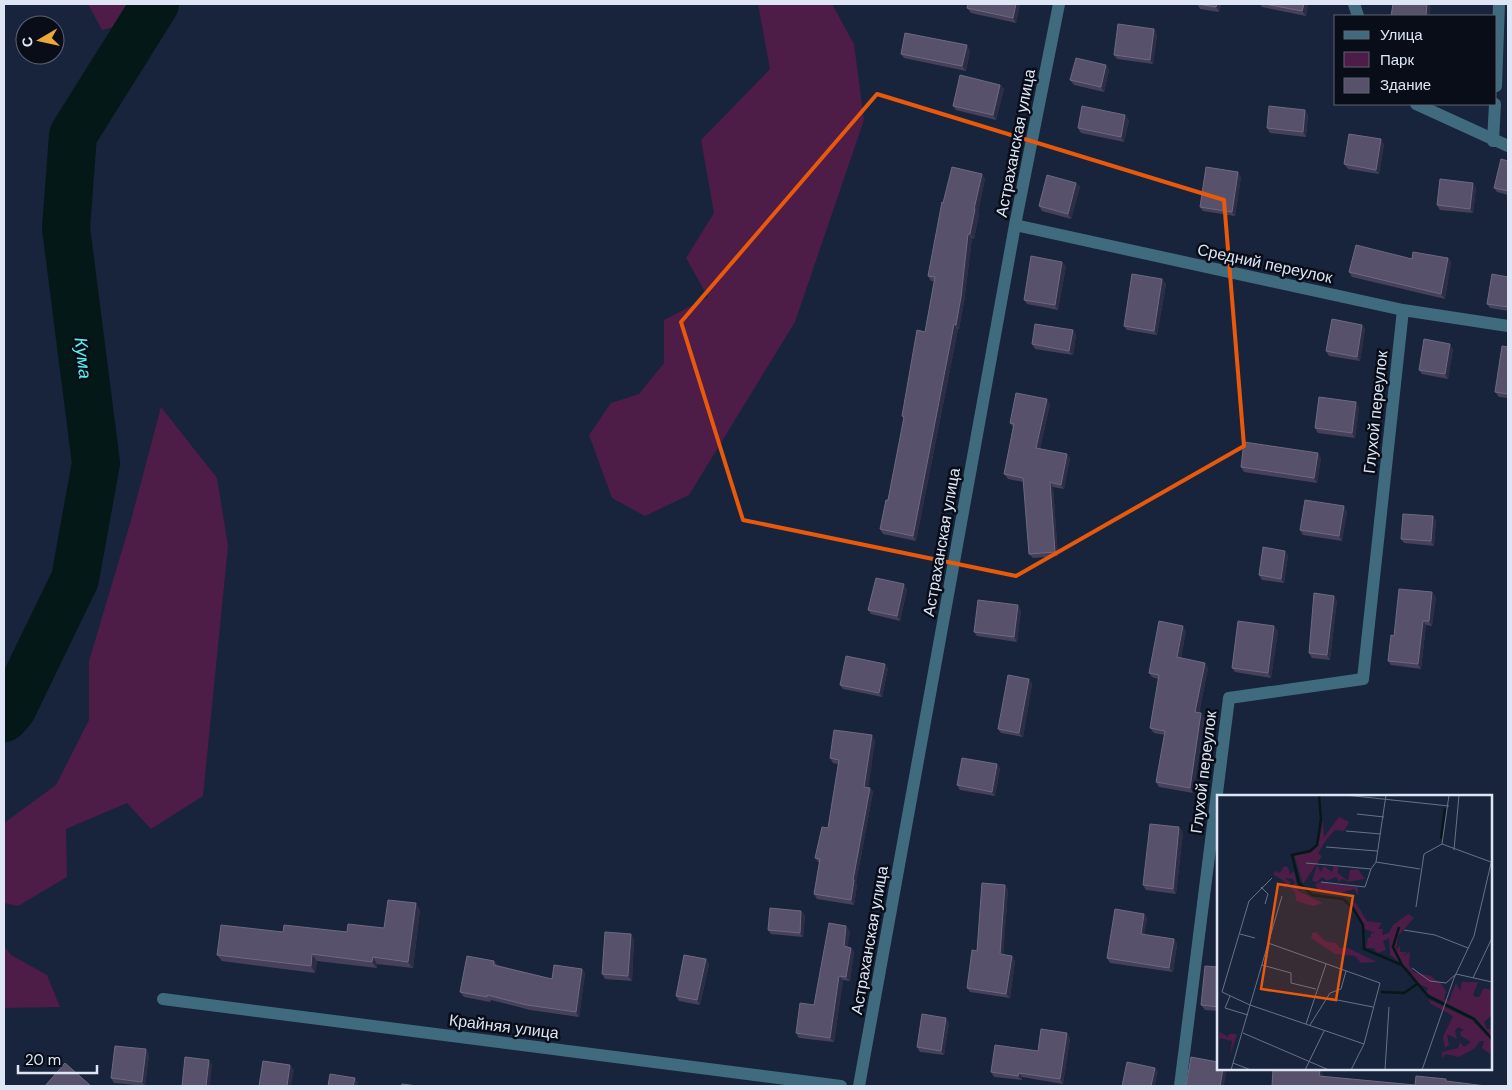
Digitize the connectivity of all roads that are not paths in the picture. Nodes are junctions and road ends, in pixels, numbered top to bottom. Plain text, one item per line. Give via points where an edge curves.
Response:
1 (1059, 4) edge
2 (1499, 4) edge
3 (1497, 59) edge
4 (1418, 105) edge
5 (1495, 105) edge
6 (1493, 141) junction
7 (1508, 146) edge
8 (1015, 225) junction
9 (1403, 310) junction
10 (1508, 326) edge
11 (163, 999) dead end
12 (841, 1086) edge
13 (860, 1086) edge
14 (1180, 1086) edge

1 - 8 street, Астраханская улица
2 - 3 street
4 - 6 street
5 - 6 street
6 - 7 street
8 - 9 street, Средний переулок
8 - 13 street, Астраханская улица
9 - 10 street, Средний переулок
9 - 14 street, Глухой переулок via 1363,679 1228,698
11 - 12 street, Крайняя улица

